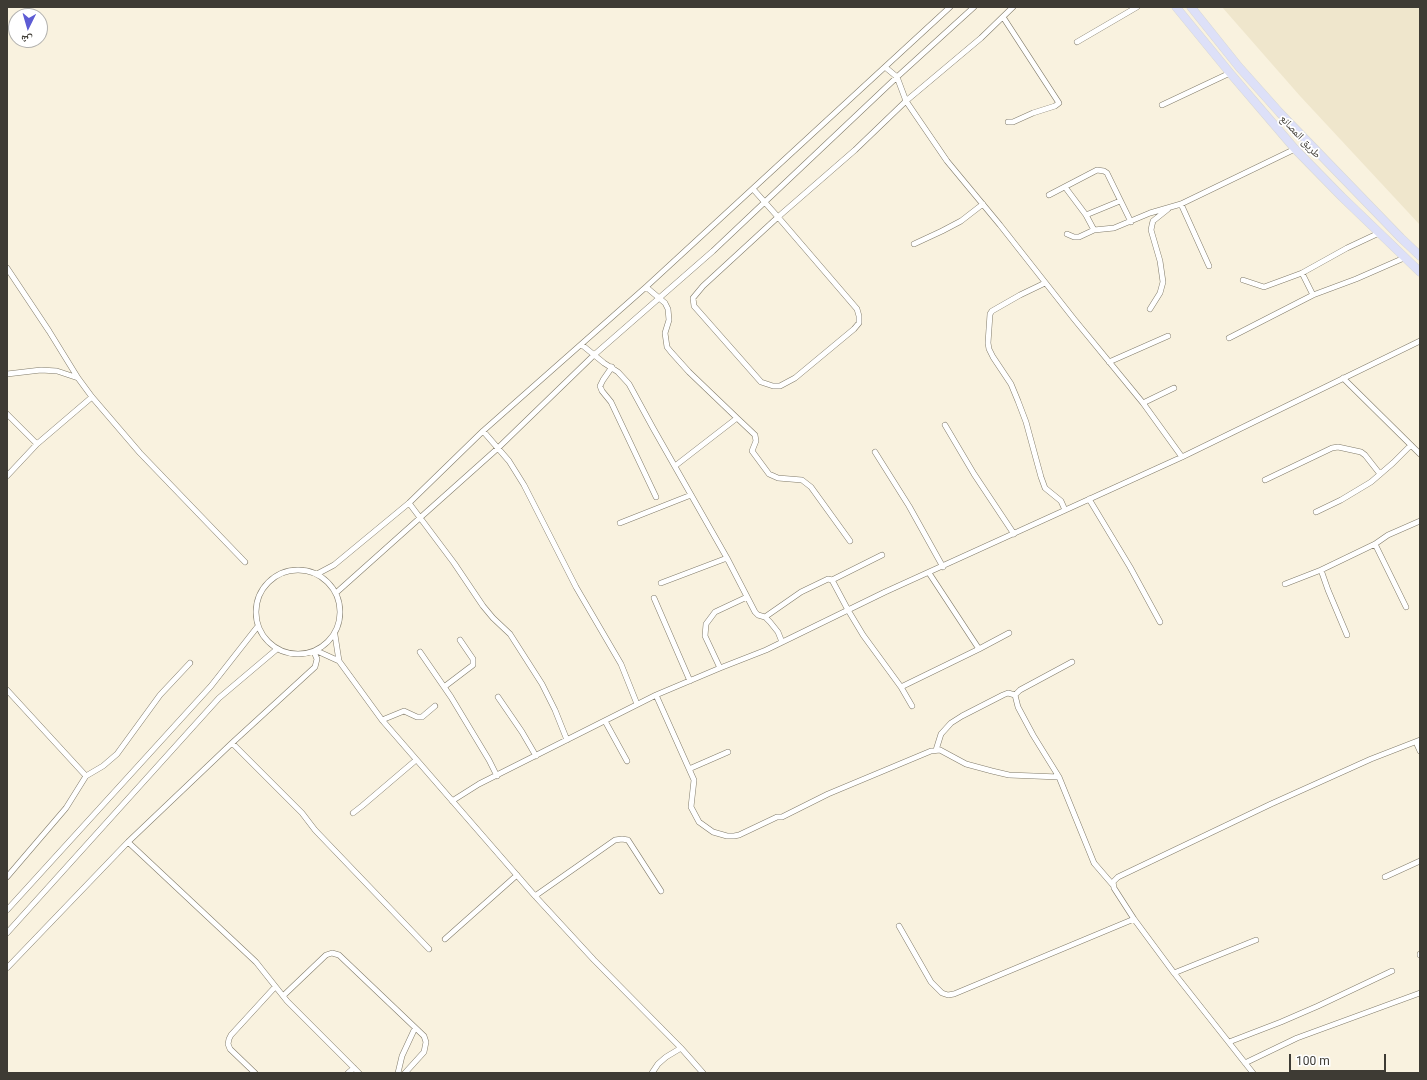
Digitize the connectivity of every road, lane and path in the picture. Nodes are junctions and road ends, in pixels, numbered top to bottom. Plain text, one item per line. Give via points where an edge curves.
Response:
1 (950, 7) edge
2 (974, 7) edge
3 (1013, 7) edge
4 (1137, 7) edge
5 (1176, 7) edge
6 (1191, 7) edge
7 (1003, 17) junction
8 (1077, 42) dead end
9 (884, 67) junction
10 (1230, 73) junction
11 (897, 77) junction
12 (906, 101) junction
13 (1162, 105) dead end
14 (1008, 122) dead end
15 (1296, 149) junction
16 (1065, 187) junction
17 (753, 189) junction
18 (1049, 195) dead end
19 (1120, 201) junction
20 (764, 203) junction
21 (983, 204) junction
22 (1181, 204) junction
23 (1171, 207) junction
24 (1086, 215) junction
25 (778, 218) junction
26 (1131, 222) junction
27 (1094, 230) junction
28 (1379, 233) junction
29 (1066, 234) dead end
30 (914, 244) dead end
31 (1420, 256) edge
32 (1404, 258) junction
33 (1209, 266) dead end
34 (7, 268) edge
35 (1420, 272) edge
36 (1302, 273) junction
37 (1243, 280) dead end
38 (1044, 283) junction
39 (646, 287) junction
40 (1313, 295) junction
41 (658, 299) junction
42 (1150, 309) dead end
43 (1168, 336) dead end
44 (1229, 338) dead end
45 (1420, 341) edge
46 (582, 345) junction
47 (594, 355) junction
48 (1109, 362) junction
49 (612, 367) junction
50 (7, 374) edge
51 (78, 378) junction
52 (1343, 378) junction
53 (1174, 388) dead end
54 (92, 397) junction
55 (1143, 403) junction
56 (7, 414) edge
57 (737, 418) junction
58 (945, 425) dead end
59 (483, 431) junction
60 (37, 444) junction
61 (1411, 445) junction
62 (497, 449) junction
63 (875, 452) dead end
64 (1420, 454) edge
65 (1182, 457) junction
66 (675, 466) junction
67 (1380, 474) junction
68 (7, 476) edge
69 (1264, 480) dead end
70 (692, 495) junction
71 (656, 497) dead end
72 (1089, 499) junction
73 (409, 502) junction
74 (1065, 510) junction
75 (1316, 512) dead end
76 (420, 518) junction
77 (1420, 521) edge
78 (620, 523) dead end
79 (1014, 534) junction
80 (850, 541) dead end
81 (1375, 544) junction
82 (882, 555) dead end
83 (727, 558) junction
84 (245, 562) dead end
85 (943, 567) junction
86 (1321, 570) junction
87 (929, 573) junction
88 (317, 574) junction
89 (832, 580) junction
90 (661, 583) dead end
91 (1285, 584) dead end
92 (337, 592) junction
93 (747, 597) junction
94 (654, 598) dead end
95 (1406, 607) dead end
96 (848, 610) junction
97 (765, 617) junction
98 (1160, 622) dead end
99 (258, 626) junction
100 (1008, 633) dead end
101 (335, 635) junction
102 (1347, 635) dead end
103 (460, 640) dead end
104 (782, 642) junction
105 (277, 649) junction
106 (979, 649) junction
107 (315, 651) junction
108 (420, 652) dead end
109 (338, 661) junction
110 (1072, 662) dead end
111 (190, 664) dead end
112 (720, 668) junction
113 (690, 681) junction
114 (444, 687) junction
115 (901, 687) junction
116 (7, 690) edge
117 (656, 695) junction
118 (1015, 695) junction
119 (498, 697) dead end
120 (637, 704) junction
121 (435, 706) dead end
122 (912, 706) dead end
123 (382, 720) junction
124 (605, 721) junction
125 (567, 740) junction
126 (1418, 741) edge
127 (232, 743) junction
128 (936, 750) junction
129 (1420, 751) edge
130 (728, 752) dead end
131 (536, 756) junction
132 (416, 760) junction
133 (627, 761) dead end
134 (689, 769) junction
135 (86, 776) junction
136 (497, 776) junction
137 (1060, 777) junction
138 (452, 801) junction
139 (353, 813) dead end
140 (128, 842) junction
141 (1420, 860) edge
142 (517, 875) junction
143 (7, 877) edge
144 (1385, 877) dead end
145 (1113, 885) junction
146 (661, 891) dead end
147 (535, 896) junction
148 (7, 910) edge
149 (1134, 918) junction
150 (899, 926) dead end
151 (7, 933) edge
152 (445, 939) dead end
153 (1256, 940) dead end
154 (430, 949) dead end
155 (7, 968) edge
156 (1392, 971) dead end
157 (1174, 973) junction
158 (275, 987) junction
159 (1420, 993) edge
160 (282, 996) junction
161 (416, 1028) junction
162 (1229, 1042) junction
163 (681, 1048) junction
164 (1245, 1063) junction
165 (354, 1068) junction
166 (255, 1073) edge
167 (348, 1073) edge
168 (359, 1073) edge
169 (398, 1073) edge
170 (406, 1073) edge
171 (652, 1073) edge
172 (703, 1073) edge
173 (1253, 1073) edge

1 - 9 street
2 - 11 street
3 - 7 street
4 - 8 street
5 - 10 main road, طريق المصانع
6 - 31 main road, طريق المصانع via 1280,113
7 - 12 street
7 - 14 street via 1059,103
9 - 11 street
9 - 17 street
10 - 13 street
10 - 15 main road, طريق المصانع
11 - 12 street
11 - 20 street
12 - 21 street via 947,161
12 - 25 street
15 - 22 street
15 - 28 main road, طريق المصانع
16 - 18 street
16 - 19 street via 1097,170 1104,170
16 - 24 street
17 - 20 street
17 - 39 street
19 - 24 street
19 - 26 street
20 - 25 street
20 - 41 street
21 - 30 street via 961,221
21 - 38 street
22 - 23 street
22 - 33 street
23 - 26 street
23 - 42 street via 1153,221 1152,225 1163,282 1160,293
24 - 27 street
25 - 25 street via 857,309 859,323 794,378 780,386 773,386 761,382 694,306 693,298
26 - 27 street via 1114,228
27 - 29 street via 1079,237
28 - 32 main road, طريق المصانع
28 - 36 street
32 - 35 main road, طريق المصانع
32 - 40 street
34 - 51 street
36 - 37 street via 1264,287
36 - 40 street
38 - 48 street
38 - 74 street via 992,311 988,343 1018,401 1045,488 1061,501
39 - 41 street
39 - 46 street
40 - 44 street
41 - 47 street
41 - 57 street via 665,303 670,314 665,333 670,352
43 - 48 street
45 - 52 street
46 - 47 street
46 - 59 street
47 - 49 street
47 - 62 street
48 - 55 street
49 - 66 street via 630,384
49 - 71 street via 600,386 611,402
50 - 51 street via 45,370
51 - 54 street
52 - 61 street
52 - 65 street
53 - 55 street
54 - 60 street
54 - 84 street via 140,453
55 - 65 street
56 - 60 street
57 - 66 street
57 - 80 street via 755,435 756,441 752,451 769,474 778,478 802,480 811,487
58 - 79 street
59 - 62 street
59 - 73 street
60 - 68 street
61 - 64 street
61 - 67 street
62 - 76 street
62 - 120 street via 509,461 524,485 576,586 621,664
63 - 85 street
65 - 72 street
66 - 70 street
67 - 69 street via 1361,452 1338,447
67 - 75 street via 1357,491
70 - 78 street
70 - 83 street
72 - 74 street
72 - 98 street
73 - 76 street
73 - 88 street via 334,565
74 - 79 street
76 - 92 street
76 - 125 street via 482,606 510,634 542,684
77 - 81 street via 1388,535
79 - 85 street
81 - 86 street
81 - 95 street
82 - 89 street
83 - 90 street
83 - 93 street
85 - 87 street
86 - 91 street
86 - 102 street
87 - 96 street
87 - 106 street
88 - 92 street
88 - 99 street via 304,570 290,571 278,575 267,583 256,608
89 - 96 street
89 - 97 street via 828,579 801,592
92 - 101 street via 341,614
93 - 97 street via 755,612
93 - 112 street via 715,612 706,624 705,636
94 - 113 street
96 - 104 street
96 - 115 street
97 - 104 street via 778,632
99 - 105 street via 262,635
99 - 148 street via 211,686
100 - 106 street
101 - 107 street via 327,644
101 - 109 street
103 - 114 street via 473,659 473,665
104 - 112 street
105 - 107 street via 295,655
105 - 151 street via 219,698
106 - 115 street
107 - 109 street
107 - 127 street via 315,667
108 - 114 street
109 - 123 street
110 - 118 street
111 - 135 street via 160,695 117,754
112 - 113 street
113 - 117 street
114 - 136 street
115 - 122 street
116 - 135 street
117 - 120 street
117 - 134 street
118 - 128 street via 1003,695 951,723 941,734
118 - 137 street via 1018,707 1033,735
119 - 131 street
120 - 124 street
121 - 123 street via 422,717 404,711
123 - 132 street
124 - 125 street
124 - 133 street
125 - 131 street
126 - 129 street
126 - 145 street via 1271,804 1115,878
127 - 140 street
127 - 154 street
128 - 134 street via 734,836 713,832 699,822 691,807 694,780
128 - 137 street via 966,764 1009,775
130 - 134 street
131 - 136 street
132 - 138 street
132 - 139 street
135 - 143 street via 66,808
136 - 138 street
137 - 145 street via 1094,862
138 - 142 street
140 - 155 street
140 - 158 street via 253,959
141 - 144 street
142 - 147 street
142 - 152 street
145 - 149 street
146 - 147 street via 628,840 622,838 615,840
147 - 163 street
149 - 150 street via 948,995 942,993 931,982
149 - 157 street
153 - 157 street
156 - 162 street via 1296,1016
157 - 162 street
158 - 160 street
158 - 166 street via 229,1039 230,1049
159 - 164 street via 1297,1038
160 - 161 street via 326,955 335,953
160 - 165 street
161 - 169 street via 402,1056
161 - 170 street via 425,1039 425,1048
162 - 164 street
163 - 171 street via 666,1057
163 - 172 street
164 - 173 street
165 - 167 street
165 - 168 street

